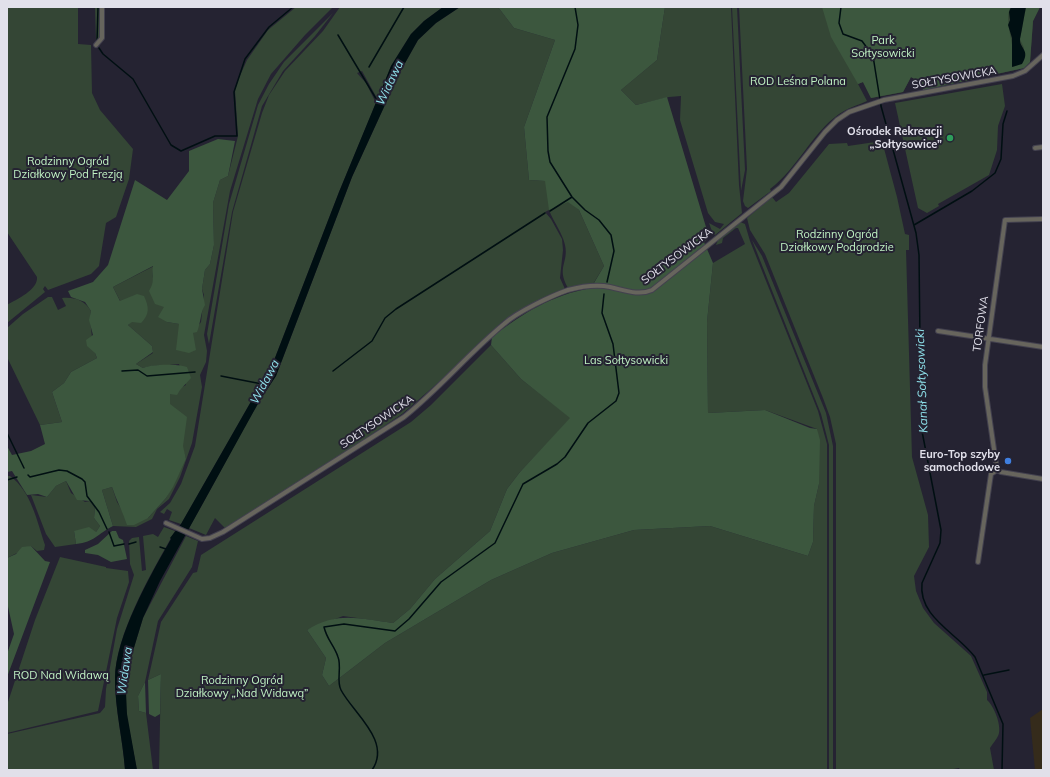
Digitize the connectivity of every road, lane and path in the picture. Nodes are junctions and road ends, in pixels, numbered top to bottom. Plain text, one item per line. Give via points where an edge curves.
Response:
1 (102, 7) edge
2 (96, 45) dead end
3 (1043, 55) edge
4 (1043, 147) edge
5 (1035, 148) dead end
6 (1043, 219) edge
7 (938, 331) dead end
8 (988, 338) junction
9 (1043, 347) edge
10 (997, 470) junction
11 (1043, 479) edge
12 (166, 523) dead end
13 (978, 562) dead end

1 - 2 street via 102,38
3 - 12 street, SOŁTYSOWICKA via 1025,71 1013,76 884,100 849,112 837,120 780,187 652,290 640,293 602,286 568,290 505,323 404,417 223,532 210,538 198,537
4 - 5 street
6 - 8 street, TORFOWA via 1005,220
7 - 8 street
8 - 9 street
8 - 10 street, TORFOWA via 985,387
10 - 11 street
10 - 13 street via 991,474

